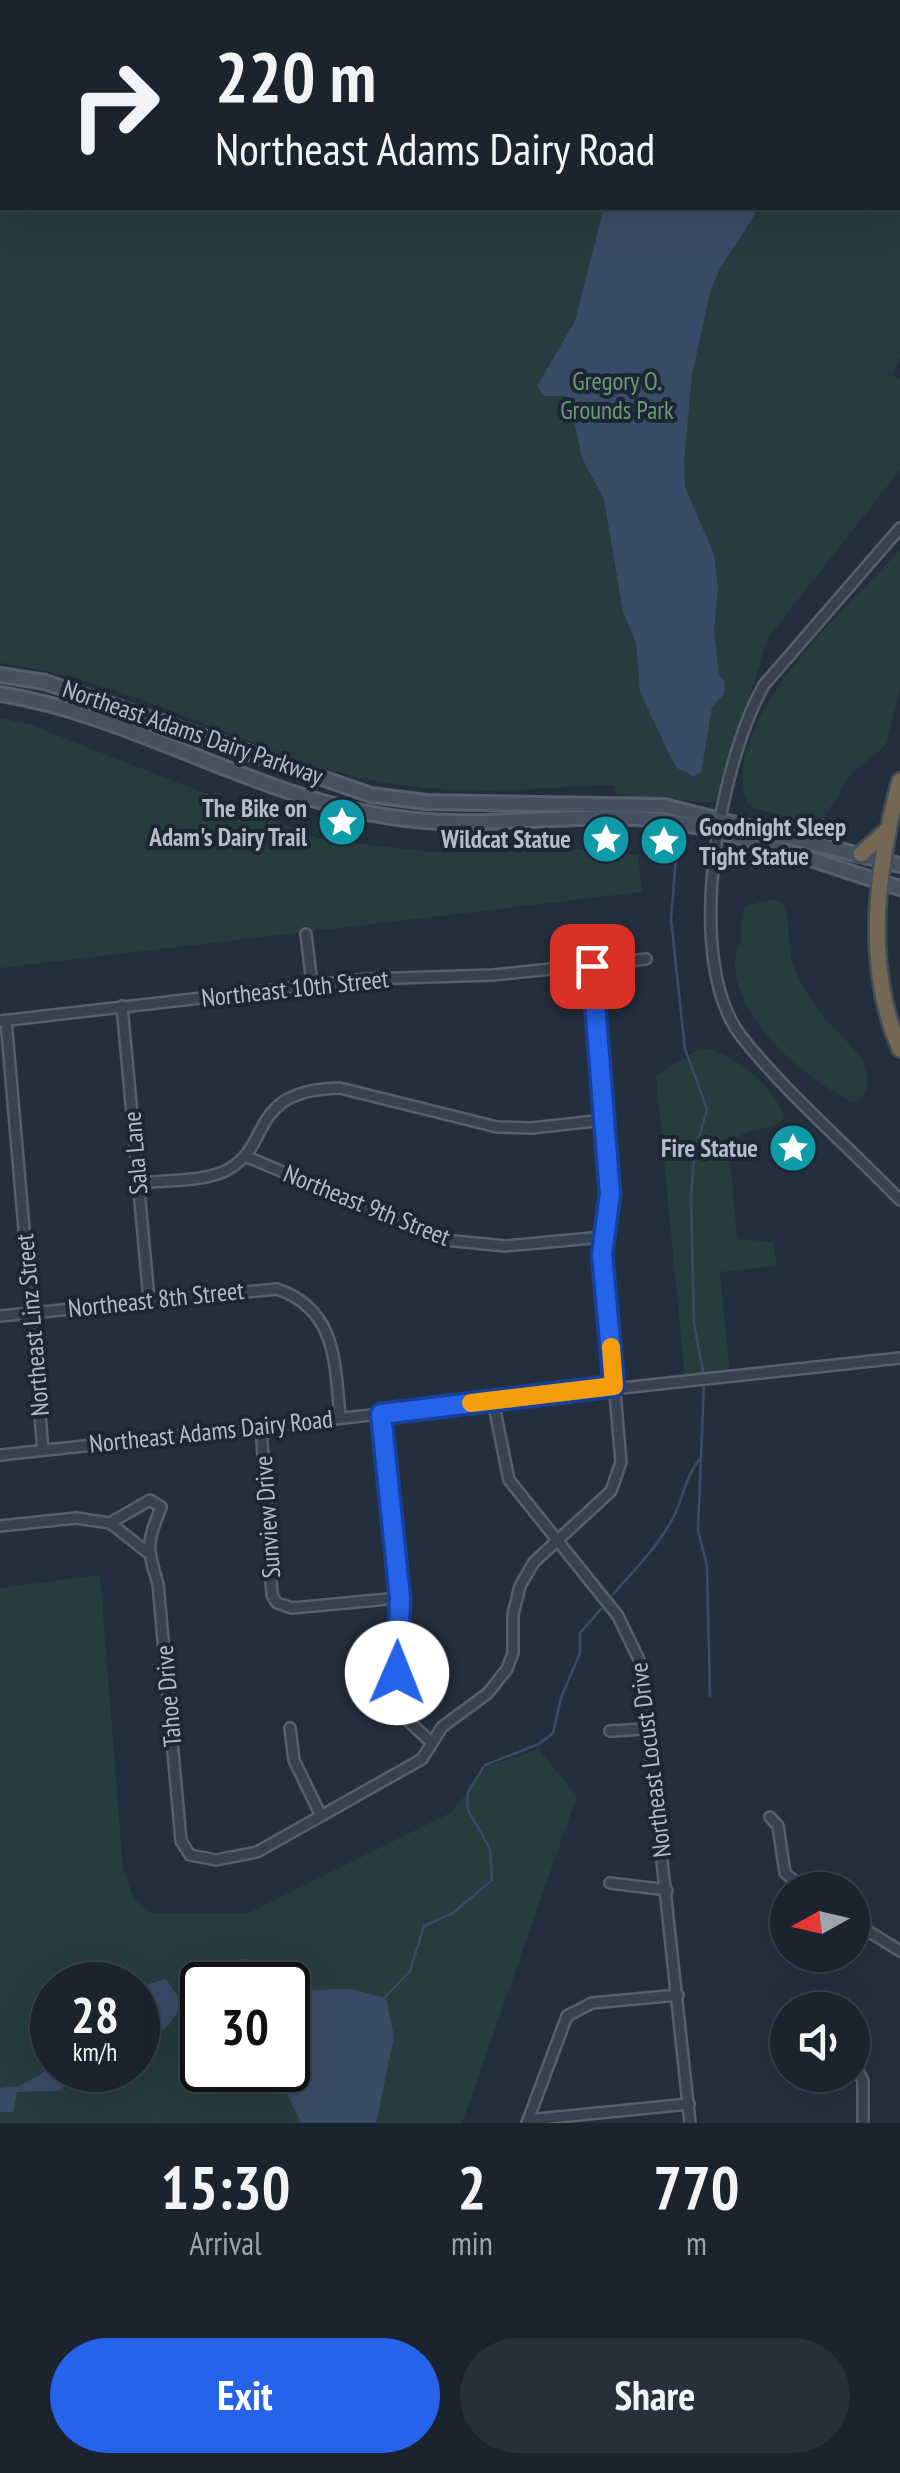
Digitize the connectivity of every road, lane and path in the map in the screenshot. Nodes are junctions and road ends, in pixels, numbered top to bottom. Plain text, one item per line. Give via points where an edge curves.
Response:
1 (900, 528) edge
2 (0, 675) edge
3 (0, 694) edge
4 (900, 780) edge
5 (724, 818) junction
6 (886, 831) junction
7 (720, 834) junction
8 (861, 854) junction
9 (883, 860) junction
10 (900, 865) edge
11 (880, 882) junction
12 (900, 888) edge
13 (306, 934) dead end
14 (646, 960) dead end
15 (592, 966) junction
16 (312, 984) junction
17 (122, 1006) junction
18 (3, 1021) edge
19 (900, 1049) edge
20 (604, 1120) junction
21 (245, 1156) junction
22 (138, 1183) junction
23 (900, 1200) edge
24 (603, 1237) junction
25 (149, 1299) junction
26 (31, 1313) junction
27 (0, 1316) edge
28 (900, 1358) edge
29 (614, 1386) junction
30 (493, 1400) junction
31 (381, 1414) junction
32 (340, 1417) junction
33 (260, 1426) junction
34 (43, 1450) junction
35 (0, 1455) edge
36 (110, 1523) junction
37 (0, 1526) edge
38 (555, 1543) junction
39 (147, 1552) junction
40 (400, 1598) junction
41 (290, 1728) dead end
42 (645, 1729) junction
43 (610, 1731) dead end
44 (431, 1742) junction
45 (321, 1816) junction
46 (770, 1817) dead end
47 (785, 1872) edge
48 (610, 1882) dead end
49 (667, 1890) junction
50 (870, 1932) edge
51 (900, 1951) edge
52 (678, 1995) junction
53 (862, 2092) edge
54 (689, 2104) junction
55 (527, 2121) edge
56 (690, 2123) edge
57 (863, 2123) edge

1 - 5 street via 764,685 749,712
2 - 5 main road, Northeast Adams Dairy Parkway via 45,682 371,796 645,804
3 - 7 main road, Northeast Adams Dairy Parkway via 82,712 298,796 390,817 636,818
4 - 6 highway
5 - 7 street
5 - 8 main road, Northeast Adams Dairy Parkway
6 - 8 highway
6 - 9 highway
7 - 11 main road, Northeast Adams Dairy Parkway
7 - 23 street via 711,951 726,1010 741,1035
8 - 9 main road, Northeast Adams Dairy Parkway
9 - 10 main road, Northeast Adams Dairy Parkway
9 - 11 highway
11 - 12 main road, Northeast Adams Dairy Parkway
11 - 19 highway via 881,984
13 - 16 street
14 - 15 street, Northeast 10th Street
15 - 16 street, Northeast 10th Street
15 - 20 street
16 - 17 street, Northeast 10th Street
17 - 18 street, Northeast 10th Street
17 - 22 street, Sala Lane
18 - 26 street, Northeast Linz Street
20 - 21 street via 506,1128 322,1088 280,1103
20 - 24 street via 610,1194
21 - 22 street via 210,1175
21 - 24 street, Northeast 9th Street via 445,1240 504,1246
22 - 25 street, Sala Lane
24 - 29 street
25 - 26 street, Northeast 8th Street
25 - 32 street, Northeast 8th Street via 267,1288 305,1302 334,1348
26 - 27 street, Northeast 8th Street
26 - 34 street, Northeast Linz Street
28 - 29 street, Northeast Adams Dairy Road
29 - 30 street, Northeast Adams Dairy Road
29 - 38 street via 619,1478
30 - 31 street, Northeast Adams Dairy Road
30 - 38 street, Northeast Locust Drive via 509,1480
31 - 32 street, Northeast Adams Dairy Road
31 - 40 street
32 - 33 street, Northeast Adams Dairy Road
33 - 34 street, Northeast Adams Dairy Road
33 - 40 street, Sunview Drive via 277,1603 292,1608
34 - 35 street, Northeast Adams Dairy Road
36 - 37 street via 76,1518
36 - 39 street
36 - 39 street, Tahoe Drive via 157,1502
38 - 42 street, Northeast Locust Drive via 616,1614 641,1664
38 - 44 street via 520,1586 514,1653 499,1684 456,1714
39 - 45 street, Tahoe Drive via 158,1584 181,1841 190,1855 228,1859 257,1852
40 - 44 street via 400,1701 405,1718
41 - 45 street via 294,1760
42 - 43 street
42 - 49 street, Northeast Locust Drive
44 - 45 street via 405,1772
46 - 47 street via 778,1826
48 - 49 street
49 - 52 street, Northeast Locust Drive
50 - 51 street
52 - 54 street, Northeast Locust Drive
52 - 55 street via 592,2003 567,2016
53 - 57 street
54 - 55 street
54 - 56 street, Northeast Locust Drive

